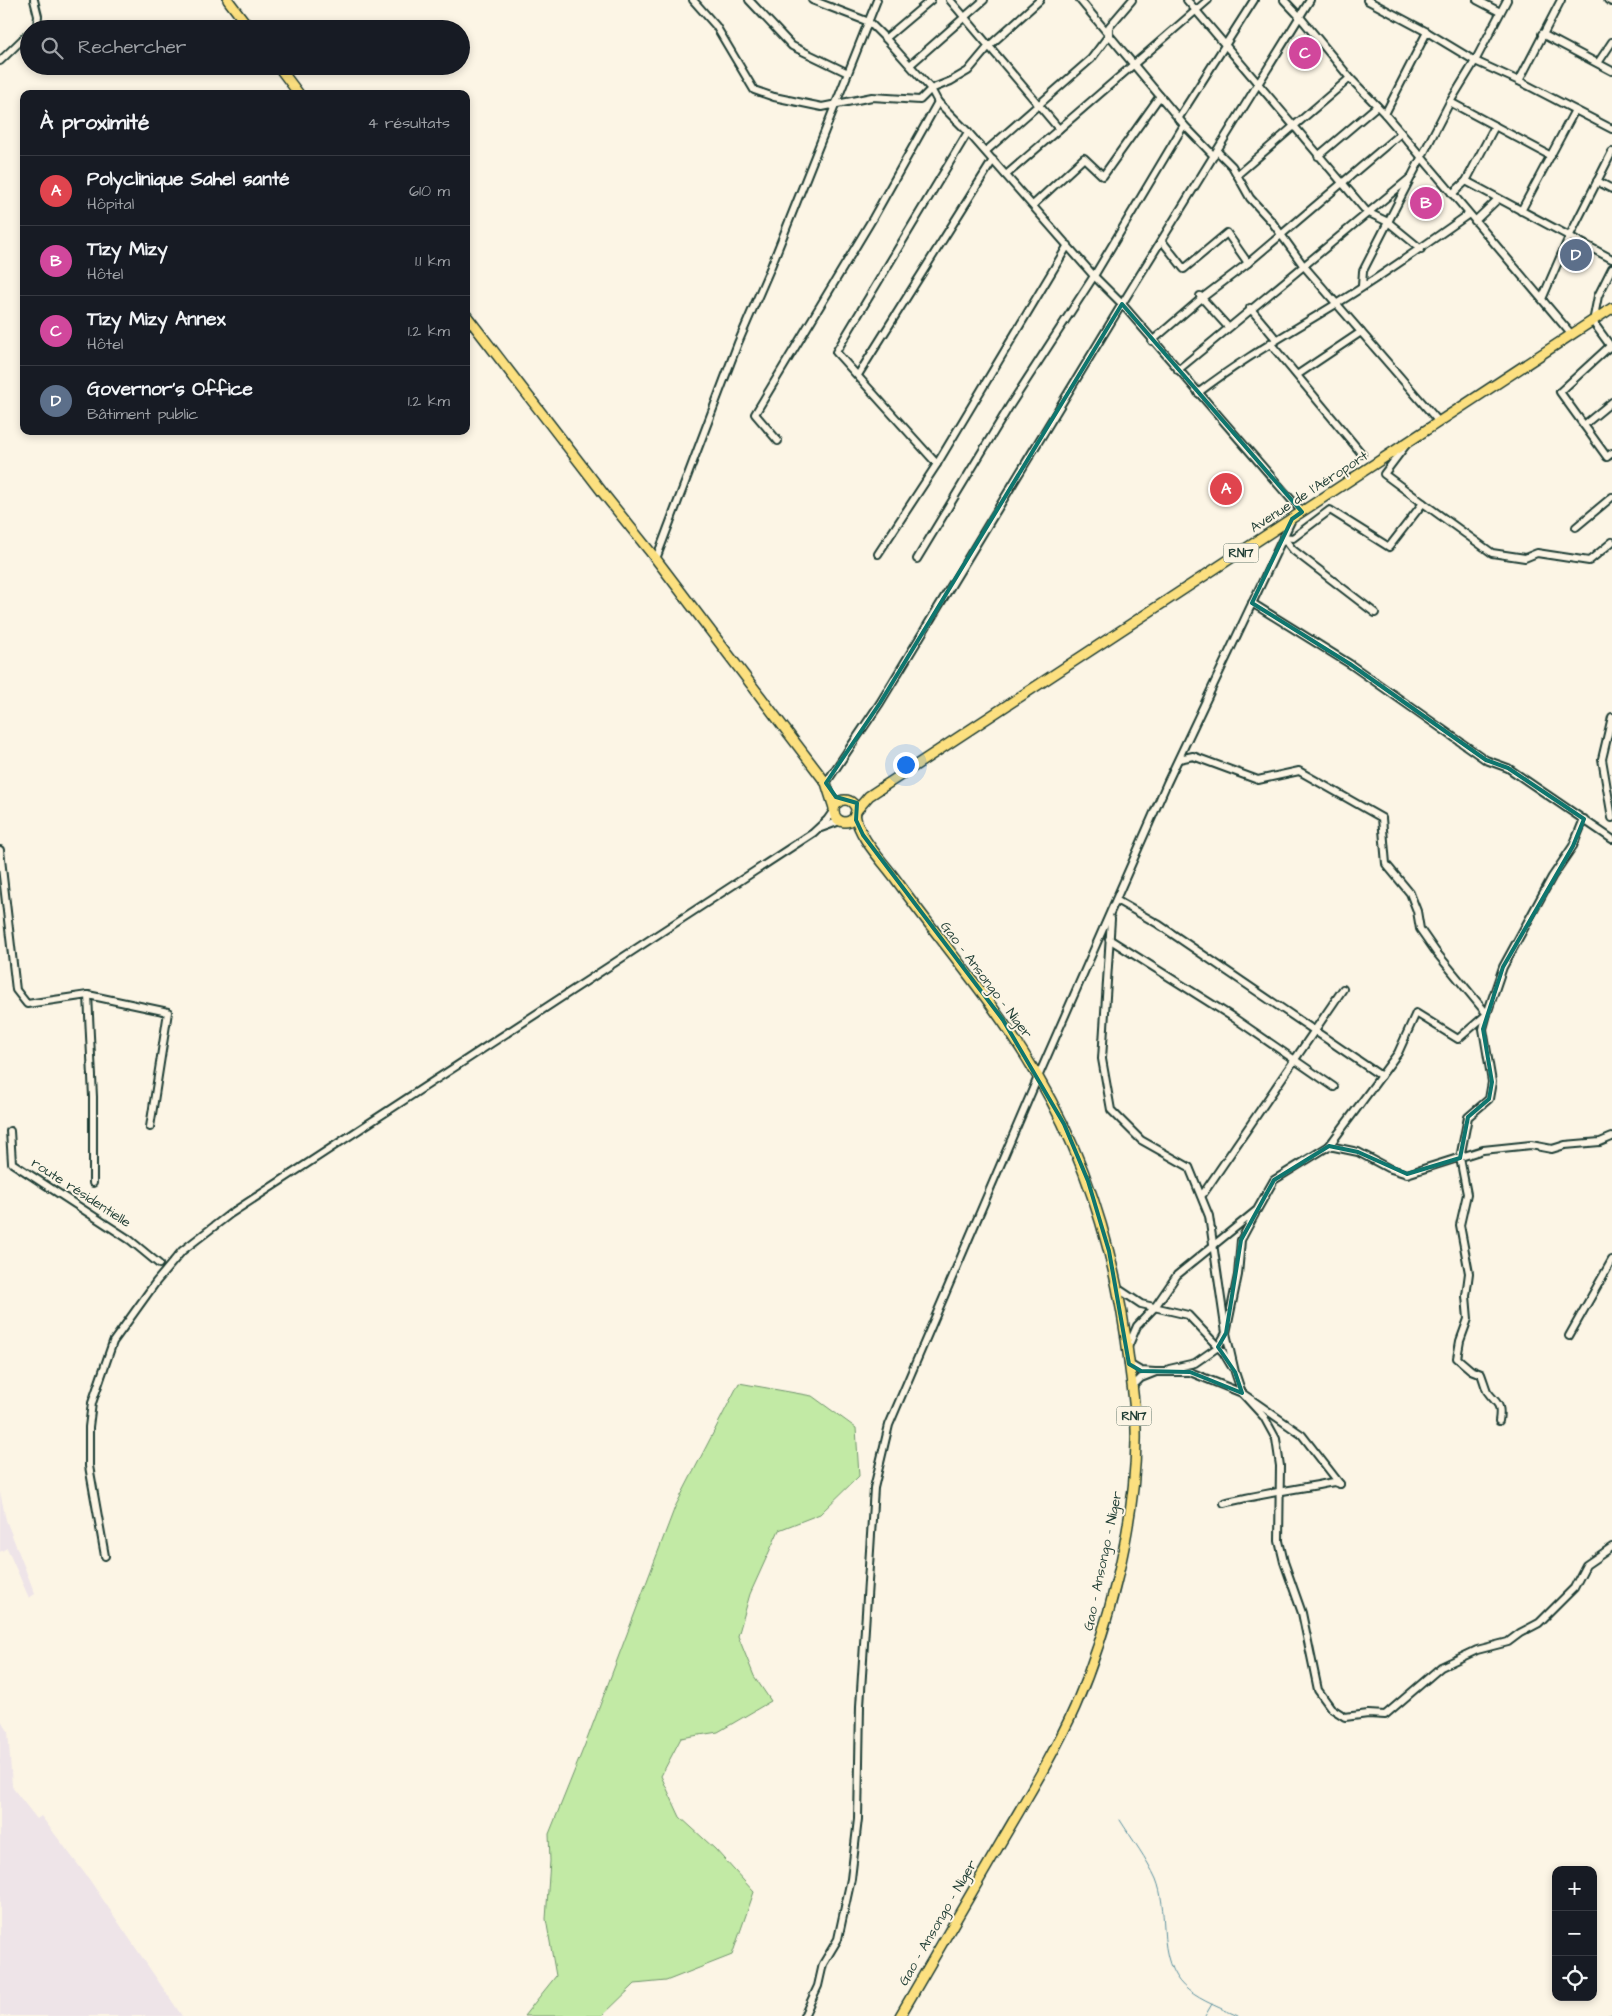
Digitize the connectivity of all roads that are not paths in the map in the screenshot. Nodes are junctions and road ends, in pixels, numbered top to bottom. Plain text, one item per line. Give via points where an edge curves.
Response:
1 (34, 0) edge
2 (228, 0) edge
3 (693, 0) edge
4 (749, 0) edge
5 (812, 0) edge
6 (877, 0) edge
7 (931, 0) edge
8 (950, 0) edge
9 (984, 0) edge
10 (1040, 0) edge
11 (1080, 0) edge
12 (1132, 0) edge
13 (1186, 0) edge
14 (1208, 0) edge
15 (1254, 0) edge
16 (1284, 0) edge
17 (1310, 0) edge
18 (1477, 0) edge
19 (1507, 0) edge
20 (1561, 0) edge
21 (1608, 0) edge
22 (1371, 1) edge
23 (1612, 2) edge
24 (830, 3) edge
25 (1195, 12) junction
26 (1500, 12) junction
27 (965, 17) junction
28 (1300, 17) junction
29 (38, 20) edge
30 (243, 20) edge
31 (869, 22) junction
32 (1427, 32) junction
33 (1542, 34) junction
34 (1109, 35) junction
35 (886, 38) junction
36 (20, 42) edge
37 (1612, 42) edge
38 (989, 46) junction
39 (1225, 46) junction
40 (0, 61) edge
41 (1475, 61) junction
42 (1598, 63) junction
43 (1133, 64) junction
44 (910, 65) junction
45 (1612, 71) edge
46 (848, 73) junction
47 (285, 75) edge
48 (1350, 78) junction
49 (1519, 80) junction
50 (1259, 84) junction
51 (931, 89) junction
52 (296, 90) edge
53 (1160, 96) junction
54 (938, 102) junction
55 (1450, 102) junction
56 (835, 104) junction
57 (1039, 105) junction
58 (1377, 106) junction
59 (1575, 110) junction
60 (1385, 114) junction
61 (1178, 119) junction
62 (1184, 125) junction
63 (1293, 126) junction
64 (1496, 126) junction
65 (1059, 129) junction
66 (1612, 129) edge
67 (968, 132) junction
68 (1401, 133) junction
69 (986, 151) junction
70 (1612, 152) edge
71 (1216, 153) junction
72 (1318, 156) junction
73 (1551, 156) junction
74 (1421, 158) junction
75 (993, 160) junction
76 (1006, 175) junction
77 (1237, 175) junction
78 (1411, 176) junction
79 (1466, 181) junction
80 (1597, 181) junction
81 (1342, 184) junction
82 (1612, 189) edge
83 (1452, 194) junction
84 (1498, 199) junction
85 (1033, 205) junction
86 (1521, 211) junction
87 (1367, 212) junction
88 (1469, 214) junction
89 (1475, 221) junction
90 (1388, 222) junction
91 (1281, 235) junction
92 (1569, 237) junction
93 (1162, 241) junction
94 (1068, 245) junction
95 (1421, 249) junction
96 (1612, 259) edge
97 (1248, 262) junction
98 (1303, 265) junction
99 (1612, 268) edge
100 (1094, 276) junction
101 (1362, 286) junction
102 (1201, 297) junction
103 (1542, 299) junction
104 (1122, 304) junction
105 (1337, 304) junction
106 (1250, 308) junction
107 (1612, 308) edge
108 (470, 320) edge
109 (1593, 322) junction
110 (1228, 327) junction
111 (1362, 332) junction
112 (1572, 335) junction
113 (1152, 341) junction
114 (1273, 341) junction
115 (1611, 347) edge
116 (1178, 370) junction
117 (858, 375) junction
118 (1297, 375) junction
119 (1198, 393) junction
120 (1612, 402) edge
121 (1440, 422) junction
122 (1584, 425) junction
123 (778, 441) dead end
124 (1407, 443) junction
125 (1612, 453) edge
126 (1362, 454) dead end
127 (937, 464) junction
128 (1612, 497) edge
129 (1422, 503) junction
130 (1302, 512) junction
131 (1292, 519) junction
132 (1576, 527) dead end
133 (1283, 537) junction
134 (1612, 542) edge
135 (878, 554) dead end
136 (656, 559) junction
137 (917, 559) dead end
138 (1252, 603) junction
139 (1375, 613) dead end
140 (1612, 716) edge
141 (1178, 759) junction
142 (827, 786) junction
143 (870, 796) junction
144 (847, 800) junction
145 (834, 809) junction
146 (856, 812) junction
147 (1612, 818) edge
148 (1584, 819) junction
149 (842, 821) junction
150 (818, 830) junction
151 (863, 835) junction
152 (1612, 839) edge
153 (0, 850) edge
154 (1116, 900) junction
155 (1112, 910) junction
156 (1109, 938) junction
157 (1343, 989) dead end
158 (88, 995) junction
159 (1487, 1014) junction
160 (1314, 1031) junction
161 (1294, 1060) junction
162 (1381, 1076) junction
163 (1038, 1077) junction
164 (1334, 1087) dead end
165 (150, 1127) dead end
166 (10, 1131) dead end
167 (1612, 1138) edge
168 (1329, 1146) junction
169 (1460, 1158) junction
170 (94, 1183) dead end
171 (1203, 1194) dead end
172 (1256, 1210) junction
173 (1213, 1245) junction
174 (1612, 1260) edge
175 (160, 1264) dead end
176 (1117, 1288) junction
177 (1155, 1307) junction
178 (1226, 1333) junction
179 (1569, 1336) dead end
180 (1218, 1347) junction
181 (1127, 1348) junction
182 (1129, 1364) junction
183 (1156, 1372) junction
184 (1235, 1372) junction
185 (1132, 1387) junction
186 (1242, 1393) junction
187 (1499, 1420) dead end
188 (1280, 1493) junction
189 (1224, 1504) dead end
190 (1612, 1547) edge
191 (105, 1556) dead end
192 (804, 2016) edge
193 (900, 2016) edge

1 - 29 street
2 - 30 main road
3 - 56 street via 716,26 754,90 822,107
4 - 46 street via 792,46
5 - 24 street
6 - 31 street
7 - 35 street
8 - 27 street
9 - 27 street
10 - 38 street
11 - 34 street
12 - 34 street via 1109,27
13 - 25 street
14 - 25 street
15 - 39 street
16 - 28 street
17 - 28 street
18 - 26 street
19 - 26 street
20 - 33 street
21 - 23 street
22 - 32 street
24 - 31 street
25 - 39 street
25 - 43 street
26 - 41 street
27 - 38 street
27 - 44 street
28 - 48 street
28 - 50 street
31 - 35 street
31 - 46 street
32 - 41 street
32 - 60 street
33 - 42 street
33 - 49 street
34 - 43 street
34 - 57 street via 1091,59
35 - 44 street
36 - 40 street
37 - 42 street
38 - 51 street via 968,72
38 - 57 street
39 - 50 street
39 - 61 street
41 - 49 street
41 - 55 street
42 - 45 street
43 - 53 street
43 - 65 street
44 - 51 street
46 - 56 street
47 - 52 main road
48 - 58 street
48 - 63 street
49 - 59 street
50 - 63 street
50 - 71 street
51 - 54 street
51 - 56 street via 920,100 872,97
53 - 61 street
53 - 85 street via 1103,176 1084,158
54 - 67 street
54 - 123 street via 873,218 755,414
55 - 64 street
55 - 74 street
56 - 136 street via 738,343
57 - 65 street
57 - 69 street
58 - 60 street
58 - 72 street
59 - 66 street
59 - 73 street
60 - 68 street
61 - 62 street
62 - 71 street
62 - 100 street
63 - 72 street
63 - 77 street
64 - 73 street
64 - 79 street
65 - 76 street
67 - 69 street
67 - 117 street via 836,352
68 - 74 street
68 - 81 street
69 - 75 street
70 - 80 street
71 - 77 street via 1232,166
71 - 93 street
72 - 81 street
73 - 86 street
74 - 78 street
74 - 83 street
75 - 76 street
75 - 117 street
76 - 85 street
77 - 91 street via 1250,198
78 - 87 street
78 - 90 street
79 - 83 street
79 - 84 street
80 - 82 street
80 - 92 street
81 - 87 street
81 - 91 street
83 - 88 street
84 - 86 street
84 - 89 street
85 - 94 street
86 - 92 street
87 - 90 street
87 - 98 street
88 - 89 street
88 - 95 street
89 - 103 street
90 - 95 street
90 - 101 street via 1363,270
91 - 97 street
91 - 98 street
92 - 96 street
92 - 103 street
93 - 97 street via 1184,269 1227,233
93 - 104 street
94 - 100 street
94 - 127 street
95 - 101 street
97 - 102 street
98 - 105 street
98 - 106 street
99 - 109 street via 1598,296
100 - 104 street
100 - 137 street via 1009,407
101 - 105 street
102 - 110 street
102 - 113 street
103 - 112 street
104 - 113 street
104 - 142 street
105 - 111 street
105 - 114 street
106 - 110 street
106 - 114 street
107 - 109 main road, Avenue de l'Aéroport / RN17
108 - 136 main road
109 - 112 main road, Avenue de l'Aéroport / RN17
109 - 115 street
110 - 116 street
111 - 118 street
111 - 121 street
112 - 121 main road, Avenue de l'Aéroport / RN17
113 - 116 street
114 - 118 street
114 - 119 street
115 - 122 street via 1560,392
116 - 119 street
117 - 127 street
118 - 126 street
119 - 130 street
120 - 122 street
121 - 124 main road, Avenue de l'Aéroport / RN17
122 - 125 street via 1607,457
124 - 129 street via 1384,474
124 - 130 main road, Avenue de l'Aéroport / RN17
127 - 135 street
128 - 132 street
129 - 133 street via 1389,547 1330,510 1293,538
129 - 134 street via 1492,553 1525,558 1537,553 1589,561
130 - 131 main road, Avenue de l'Aéroport / RN17
131 - 133 street
131 - 143 main road, Avenue de l'Aéroport / RN17
133 - 138 street
133 - 139 street via 1293,550
136 - 142 main road
138 - 141 street
138 - 148 street via 1350,664 1486,760 1508,768
140 - 147 street via 1602,760
141 - 154 street
141 - 159 street via 1193,756 1258,780 1299,771 1382,818 1386,864 1410,893 1420,929
142 - 144 main road via 836,797
142 - 145 main road
143 - 144 main road, RN17
143 - 146 main road, RN17
144 - 145 main road via 838,802
144 - 146 main road via 854,805
145 - 149 main road via 835,816
145 - 150 street
146 - 149 main road via 852,820
146 - 151 main road, RN17
148 - 152 street
148 - 159 street via 1573,846 1552,877 1503,967
149 - 150 street
149 - 151 main road, RN17
150 - 191 street via 230,1214 182,1251 113,1342 92,1403 89,1466
151 - 163 main road, Gao - Ansongo - Niger / RN17 via 1003,1020
153 - 158 street via 16,990 28,1004
154 - 155 street
154 - 160 street via 1158,924
155 - 156 street
155 - 163 street
156 - 161 street
156 - 173 street via 1102,1058 1111,1110 1141,1140 1189,1167 1209,1216
157 - 160 street
158 - 165 street via 168,1012
158 - 170 street, route résidentielle
159 - 162 street via 1458,1039 1416,1013 1398,1053
159 - 169 street via 1483,1028 1492,1082 1489,1099 1468,1117
160 - 161 street
160 - 162 street
161 - 164 street
161 - 171 street
162 - 168 street
163 - 176 main road, Gao - Ansongo - Niger / RN17 via 1064,1124 1088,1181
163 - 192 street via 890,1425 874,1488 860,1706 858,1820 851,1880 838,1939 823,1964 818,1986
166 - 175 street, route résidentielle via 12,1163 130,1240
167 - 169 street via 1552,1149 1531,1145 1483,1150
168 - 169 street via 1358,1152 1407,1174
168 - 172 street via 1274,1180
169 - 187 street via 1467,1194 1460,1226 1469,1273 1468,1319 1457,1358 1481,1374 1501,1409
172 - 173 street
172 - 178 street via 1241,1240 1238,1275
173 - 177 street via 1177,1275
173 - 178 street
174 - 179 street
176 - 177 street via 1141,1304
176 - 181 main road, Gao - Ansongo - Niger / RN17
177 - 180 street via 1188,1315
177 - 181 street via 1137,1326
178 - 180 street
178 - 184 street
180 - 183 street via 1196,1363
180 - 184 street
181 - 182 main road, Gao - Ansongo - Niger / RN17
182 - 183 street via 1141,1371
182 - 185 main road, Gao - Ansongo - Niger / RN17
183 - 185 street via 1141,1378
183 - 186 street via 1190,1372
184 - 186 street
185 - 193 main road, Gao - Ansongo - Niger / RN17 via 1136,1439 1132,1504 1108,1613 1092,1664 1051,1755
186 - 188 street via 1264,1417 1276,1439
186 - 188 street via 1302,1435 1340,1484 1334,1482
188 - 189 street via 1250,1496
188 - 190 street via 1279,1541 1302,1613 1318,1690 1331,1708 1345,1717 1385,1715 1441,1667 1477,1650 1508,1642 1539,1623 1574,1588 1586,1565

